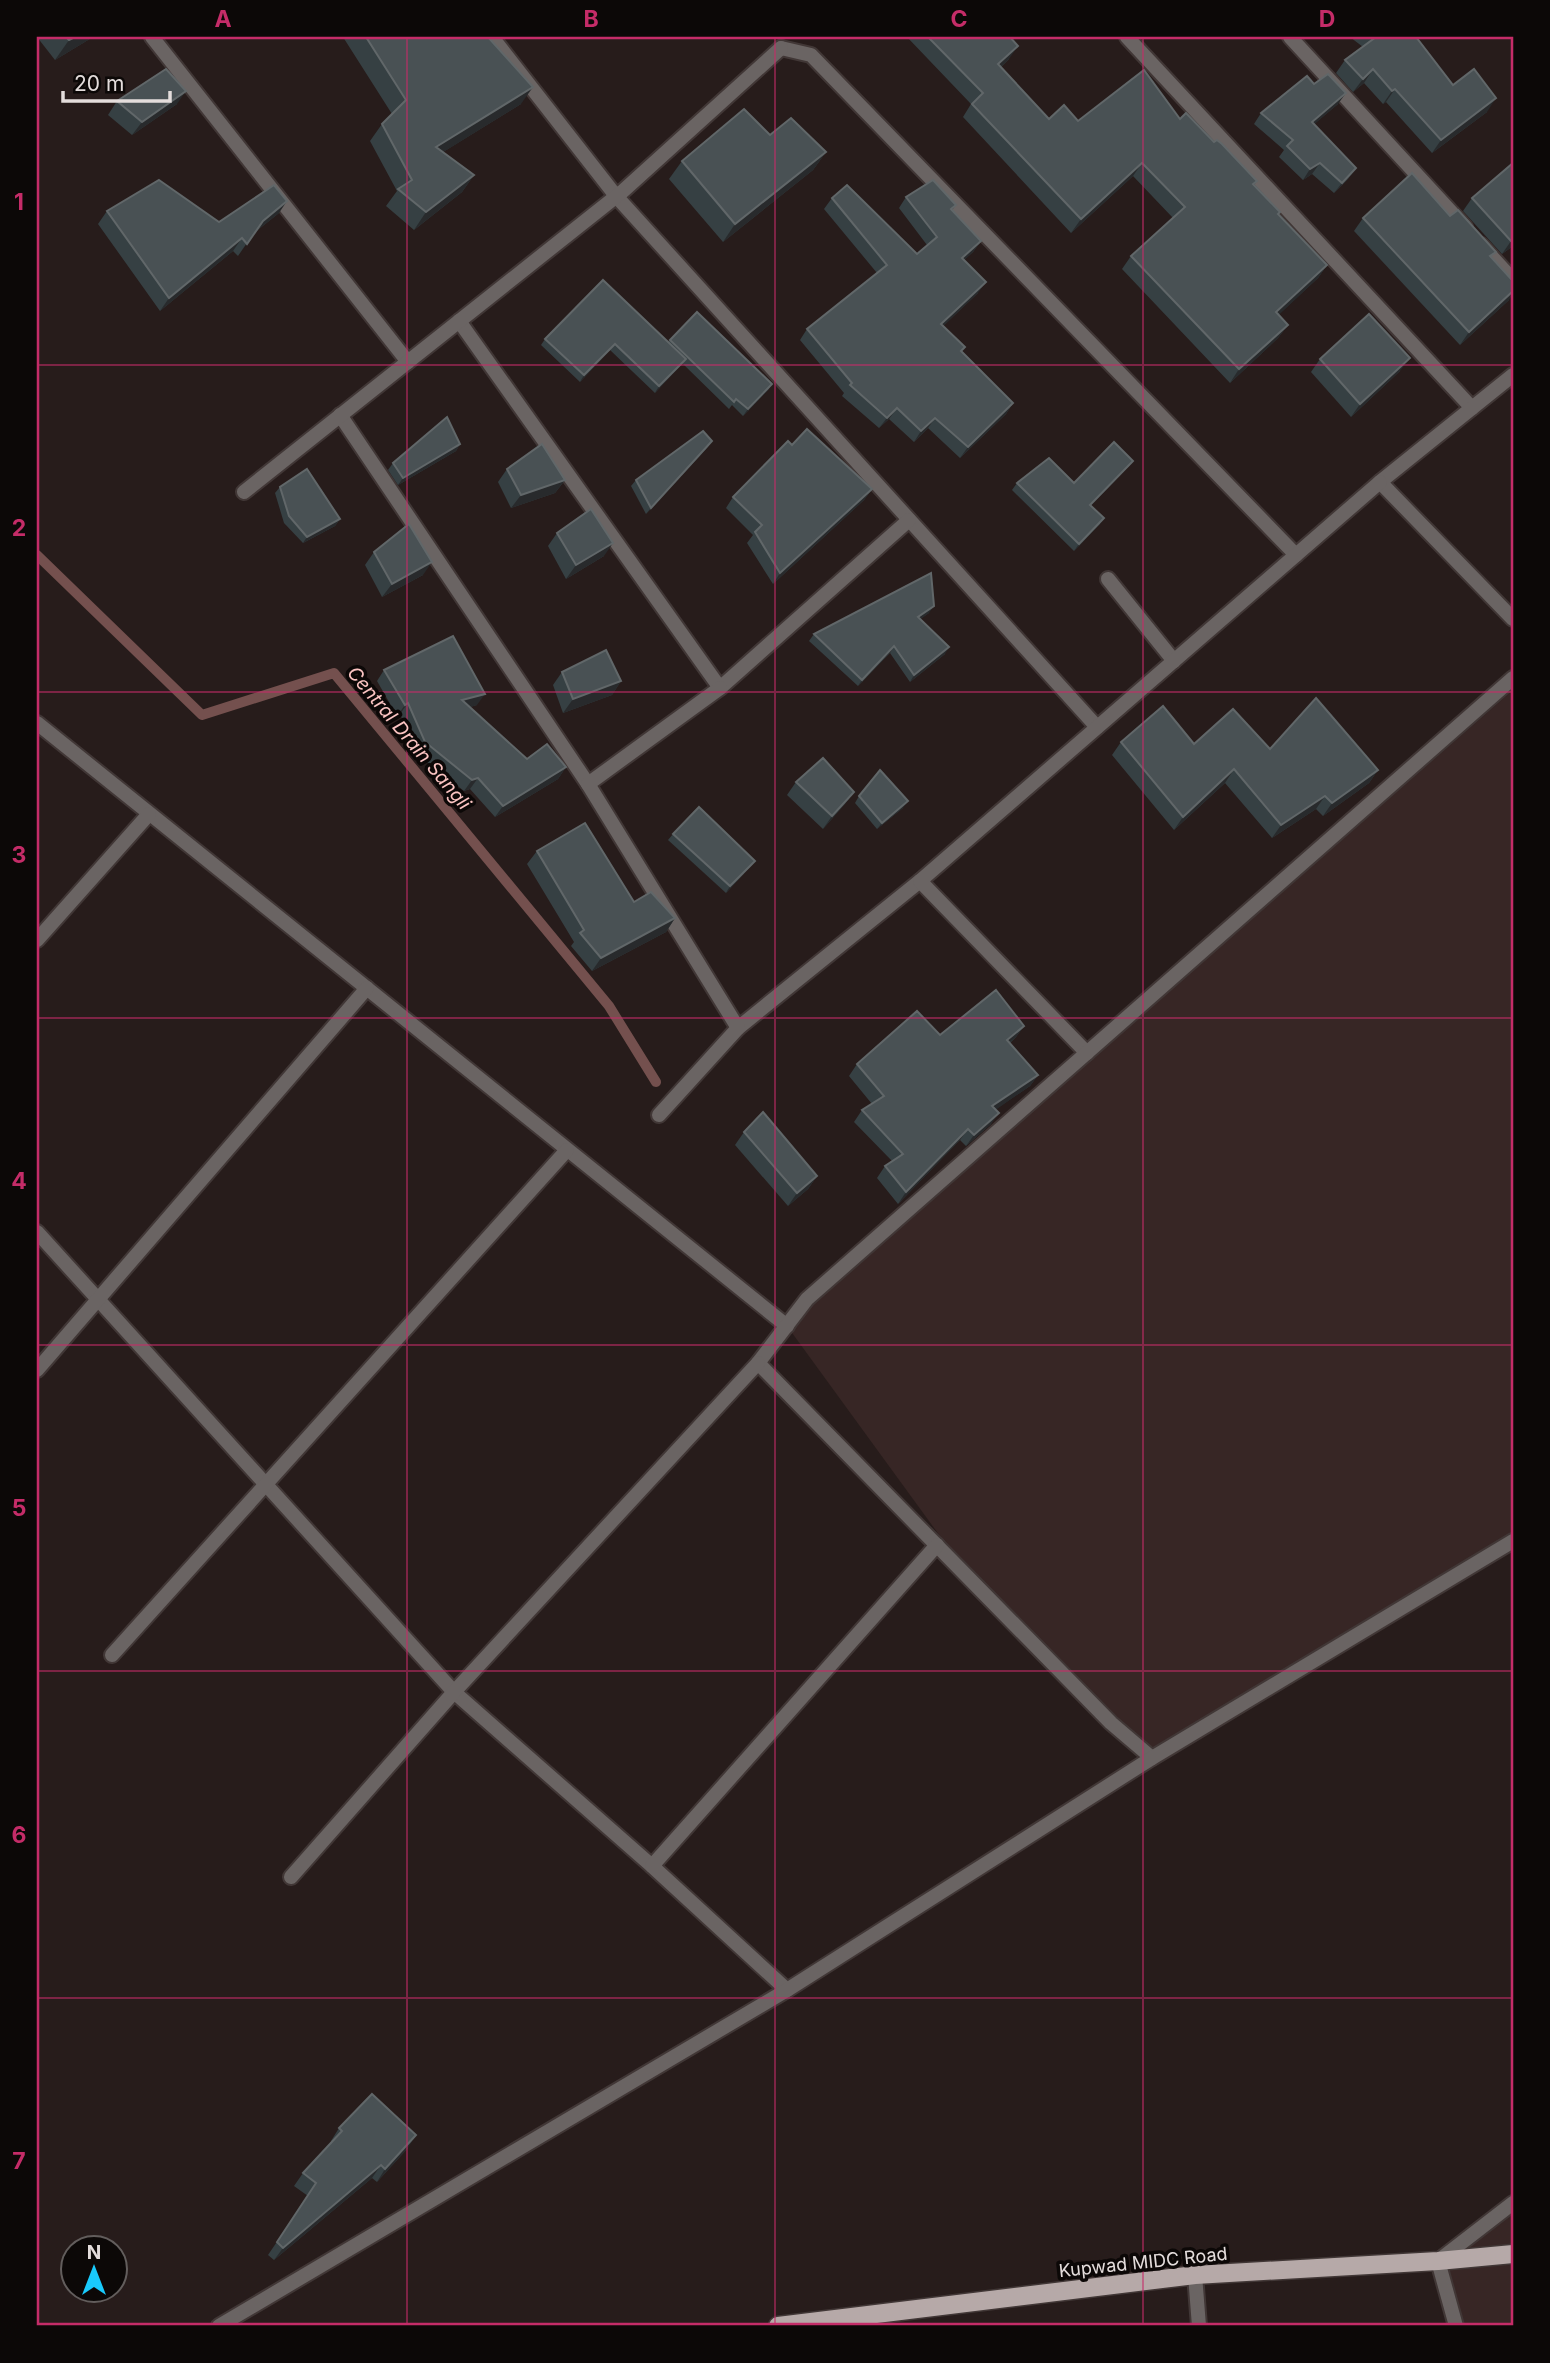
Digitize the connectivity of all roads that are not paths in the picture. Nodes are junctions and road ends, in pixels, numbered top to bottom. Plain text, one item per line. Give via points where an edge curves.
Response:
1 (152, 37) edge
2 (492, 37) edge
3 (1127, 37) edge
4 (1290, 37) edge
5 (780, 42) edge
6 (616, 196) junction
7 (1513, 280) edge
8 (458, 321) junction
9 (408, 362) junction
10 (1513, 375) edge
11 (1472, 408) junction
12 (340, 415) junction
13 (1380, 482) junction
14 (244, 492) dead end
15 (909, 520) junction
16 (1296, 555) junction
17 (1108, 579) dead end
18 (1513, 619) edge
19 (1174, 661) junction
20 (1513, 678) edge
21 (720, 688) junction
22 (37, 723) edge
23 (1097, 727) junction
24 (588, 784) junction
25 (149, 814) junction
26 (920, 881) junction
27 (37, 940) edge
28 (367, 988) junction
29 (738, 1028) junction
30 (1087, 1053) junction
31 (659, 1115) dead end
32 (568, 1150) junction
33 (37, 1232) edge
34 (99, 1298) junction
35 (786, 1326) junction
36 (758, 1363) junction
37 (37, 1370) edge
38 (266, 1484) junction
39 (1513, 1541) edge
40 (937, 1545) junction
41 (112, 1655) dead end
42 (454, 1692) junction
43 (1152, 1758) junction
44 (652, 1866) junction
45 (291, 1877) dead end
46 (787, 1990) junction
47 (1513, 2203) edge
48 (1513, 2253) edge
49 (1438, 2261) junction
50 (1195, 2275) junction
51 (219, 2326) edge
52 (778, 2326) edge
53 (1199, 2326) edge
54 (1456, 2326) edge

1 - 9 street
2 - 6 street
3 - 11 street
4 - 7 street
5 - 6 street
5 - 16 street via 811,55
6 - 8 street
6 - 15 street
8 - 9 street
8 - 21 street
9 - 12 street
10 - 11 street
11 - 13 street
12 - 14 street
12 - 24 street
13 - 16 street
13 - 18 street
15 - 21 street
15 - 23 street
16 - 19 street
17 - 19 street
19 - 23 street
20 - 30 street
21 - 24 street
22 - 25 street
23 - 26 street
24 - 29 street
25 - 27 street
25 - 28 street
26 - 29 street
26 - 30 street
28 - 32 street
28 - 34 street
29 - 31 street
30 - 35 street via 807,1299
32 - 35 street
32 - 38 street
33 - 34 street
34 - 37 street
34 - 38 street
35 - 36 street
36 - 40 street
36 - 42 street
38 - 41 street
38 - 42 street
39 - 43 street
40 - 43 street via 1111,1723
40 - 44 street
42 - 44 street
42 - 45 street
43 - 46 street
44 - 46 street
46 - 51 street
47 - 49 street
48 - 49 main road, Kupwad MIDC Road
49 - 50 main road, Kupwad MIDC Road
49 - 54 street
50 - 52 main road, Kupwad MIDC Road
50 - 53 street

